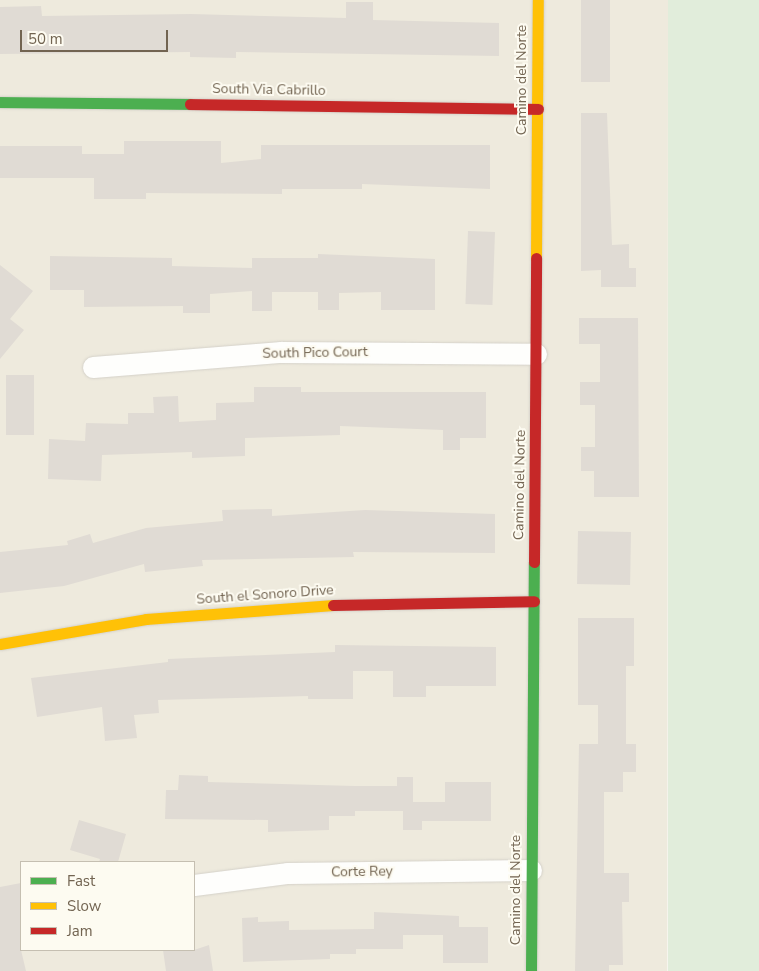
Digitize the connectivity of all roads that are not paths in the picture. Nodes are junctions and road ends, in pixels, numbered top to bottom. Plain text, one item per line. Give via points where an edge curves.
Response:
1 (538, 0) edge
2 (0, 102) edge
3 (538, 109) junction
4 (536, 354) junction
5 (93, 367) dead end
6 (534, 601) junction
7 (0, 644) edge
8 (531, 870) junction
9 (195, 885) edge
10 (531, 971) edge

1 - 3 street, Camino del Norte
2 - 3 street, South Via Cabrillo
3 - 4 street, Camino del Norte
4 - 5 street, South Pico Court via 281,352
4 - 6 street, Camino del Norte
6 - 7 street, South el Sonoro Drive via 329,605 146,619
6 - 8 street, Camino del Norte
8 - 9 street, Corte Rey via 288,873
8 - 10 street, Camino del Norte

